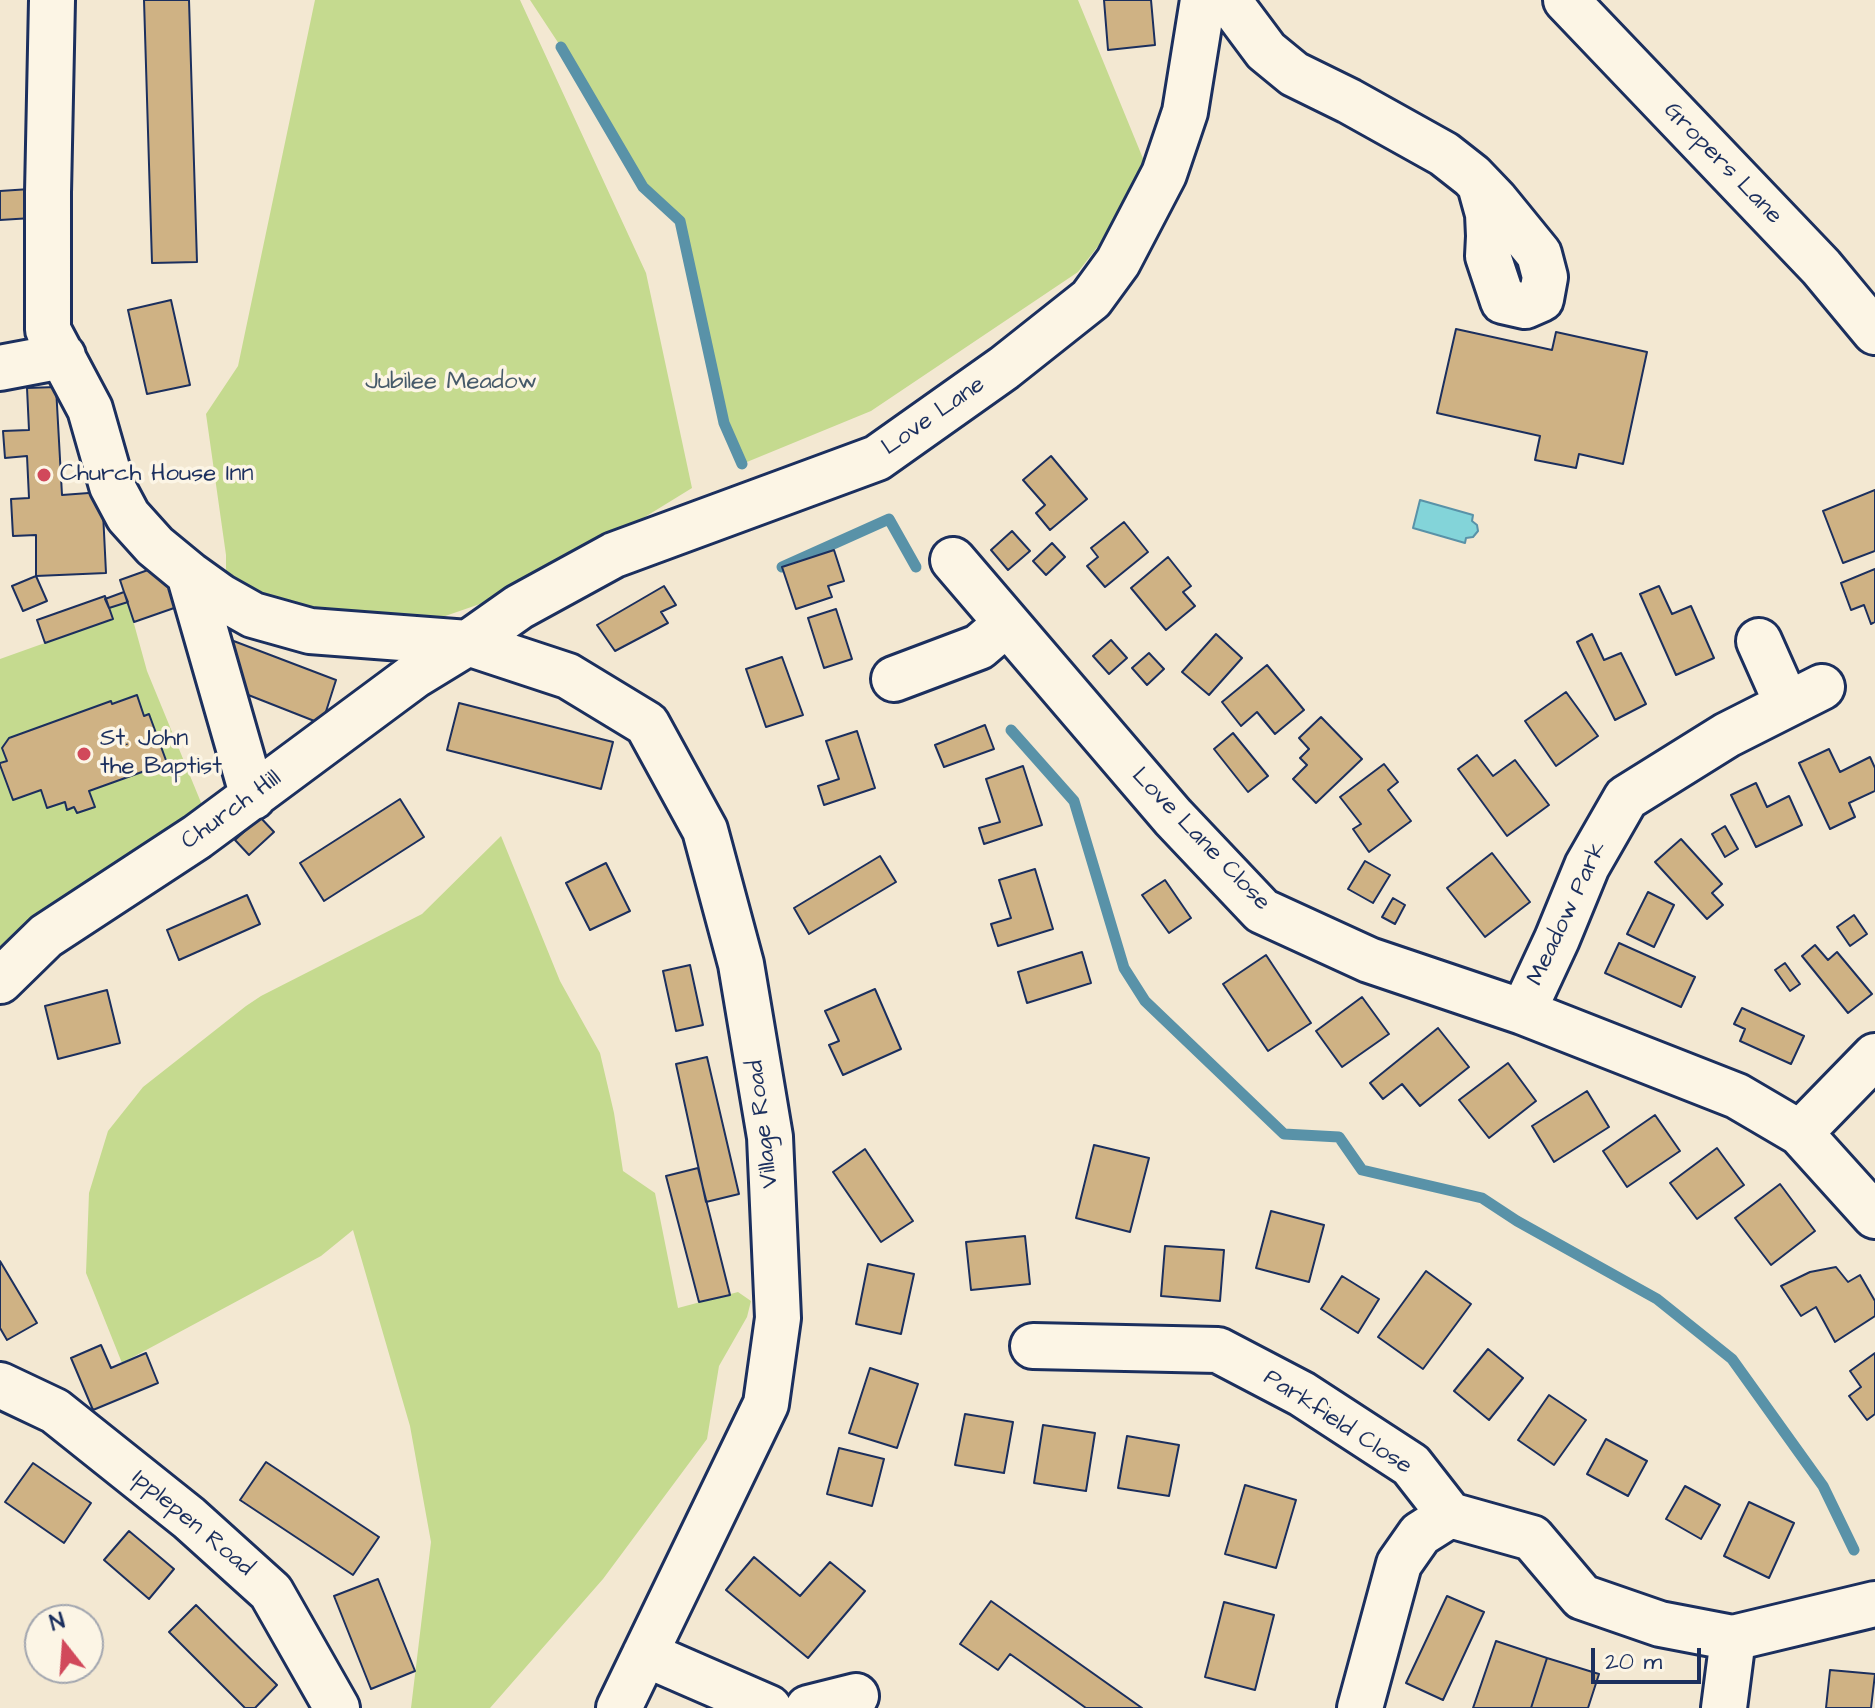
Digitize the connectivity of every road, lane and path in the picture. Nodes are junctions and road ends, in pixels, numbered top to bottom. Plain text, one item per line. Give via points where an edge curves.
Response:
1 (52, 0) edge
2 (1203, 0) edge
3 (1228, 0) edge
4 (1566, 0) edge
5 (1480, 185) dead end
6 (1875, 332) edge
7 (63, 356) junction
8 (0, 368) edge
9 (953, 560) dead end
10 (189, 574) junction
11 (1007, 623) junction
12 (1759, 641) dead end
13 (468, 643) junction
14 (894, 679) dead end
15 (253, 797) junction
16 (0, 981) edge
17 (1523, 1012) junction
18 (1875, 1056) edge
19 (1800, 1133) junction
20 (1875, 1216) edge
21 (1033, 1346) dead end
22 (0, 1385) edge
23 (1450, 1515) junction
24 (1875, 1604) edge
25 (1733, 1638) junction
26 (645, 1654) junction
27 (856, 1696) dead end
28 (337, 1708) edge
29 (619, 1708) edge
30 (769, 1708) edge
31 (808, 1708) edge
32 (1360, 1708) edge
33 (1724, 1708) edge

1 - 7 street, Village Road via 48,330
2 - 13 street, Love Lane via 1185,112 1164,174 1118,262 1091,299 877,458 614,555 519,607
3 - 5 street via 1266,51 1294,74 1444,154
4 - 6 street, Gropers Lane via 1821,267
7 - 8 street
7 - 10 street, Village Road via 90,409 112,486 128,516
9 - 11 street, Love Lane Close
10 - 13 street, Village Road via 253,615 310,631
10 - 15 street
11 - 14 street via 979,647
11 - 17 street, Love Lane Close via 1173,817 1262,911 1369,960
12 - 17 street, Meadow Park via 1804,696 1727,735 1626,798 1587,866
13 - 15 street, Church Hill via 414,676
13 - 26 street, Village Road via 568,676 647,724 705,830 741,964 770,1137 778,1318 768,1390 766,1404
15 - 16 street, Church Hill via 46,936
17 - 19 street, Meadow Park via 1737,1096
18 - 19 street
19 - 20 street, Meadow Park
21 - 23 street, Parkfield Close via 1218,1350 1302,1394 1411,1465
22 - 28 street, Ipplepen Road via 55,1411 189,1518 271,1592
23 - 25 street via 1532,1538 1582,1597 1660,1624
23 - 32 street via 1420,1534 1399,1564
24 - 25 street
25 - 33 street
26 - 29 street, Village Road
26 - 30 street
27 - 31 street

